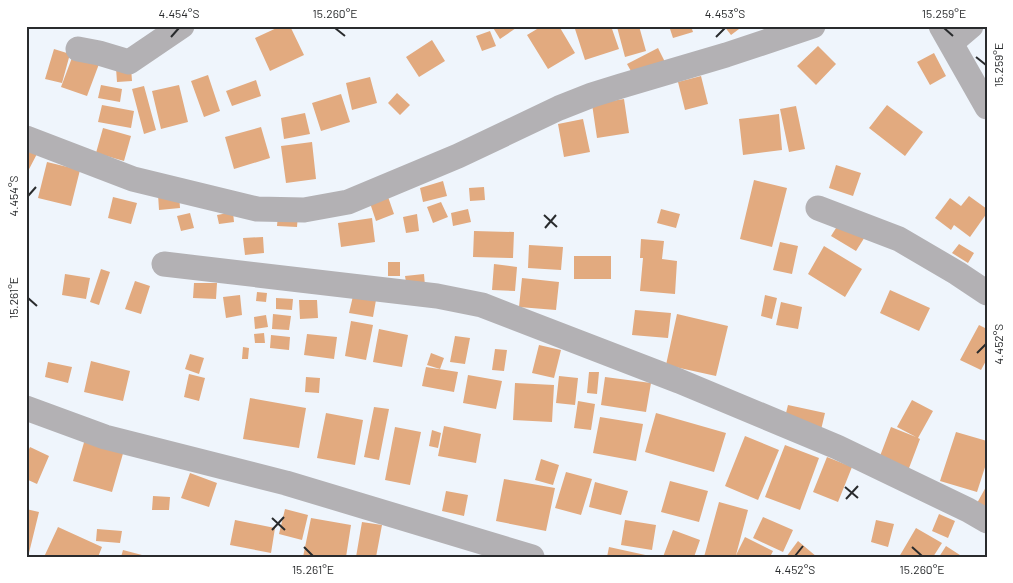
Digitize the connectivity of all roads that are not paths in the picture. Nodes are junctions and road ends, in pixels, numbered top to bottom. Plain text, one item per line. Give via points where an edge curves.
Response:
1 (182, 26) edge
2 (813, 26) edge
3 (971, 26) edge
4 (946, 35) edge
5 (78, 49) dead end
6 (987, 107) edge
7 (26, 138) edge
8 (818, 208) dead end
9 (164, 264) dead end
10 (987, 293) edge
11 (26, 408) edge
12 (987, 521) edge
13 (532, 557) edge

1 - 5 street via 129,62
2 - 7 street via 592,96 348,202 304,210 257,209 133,179
3 - 4 street
4 - 6 street
8 - 10 street via 899,239
9 - 12 street via 436,296 482,305 679,381 836,447
11 - 13 street via 104,437 286,483

